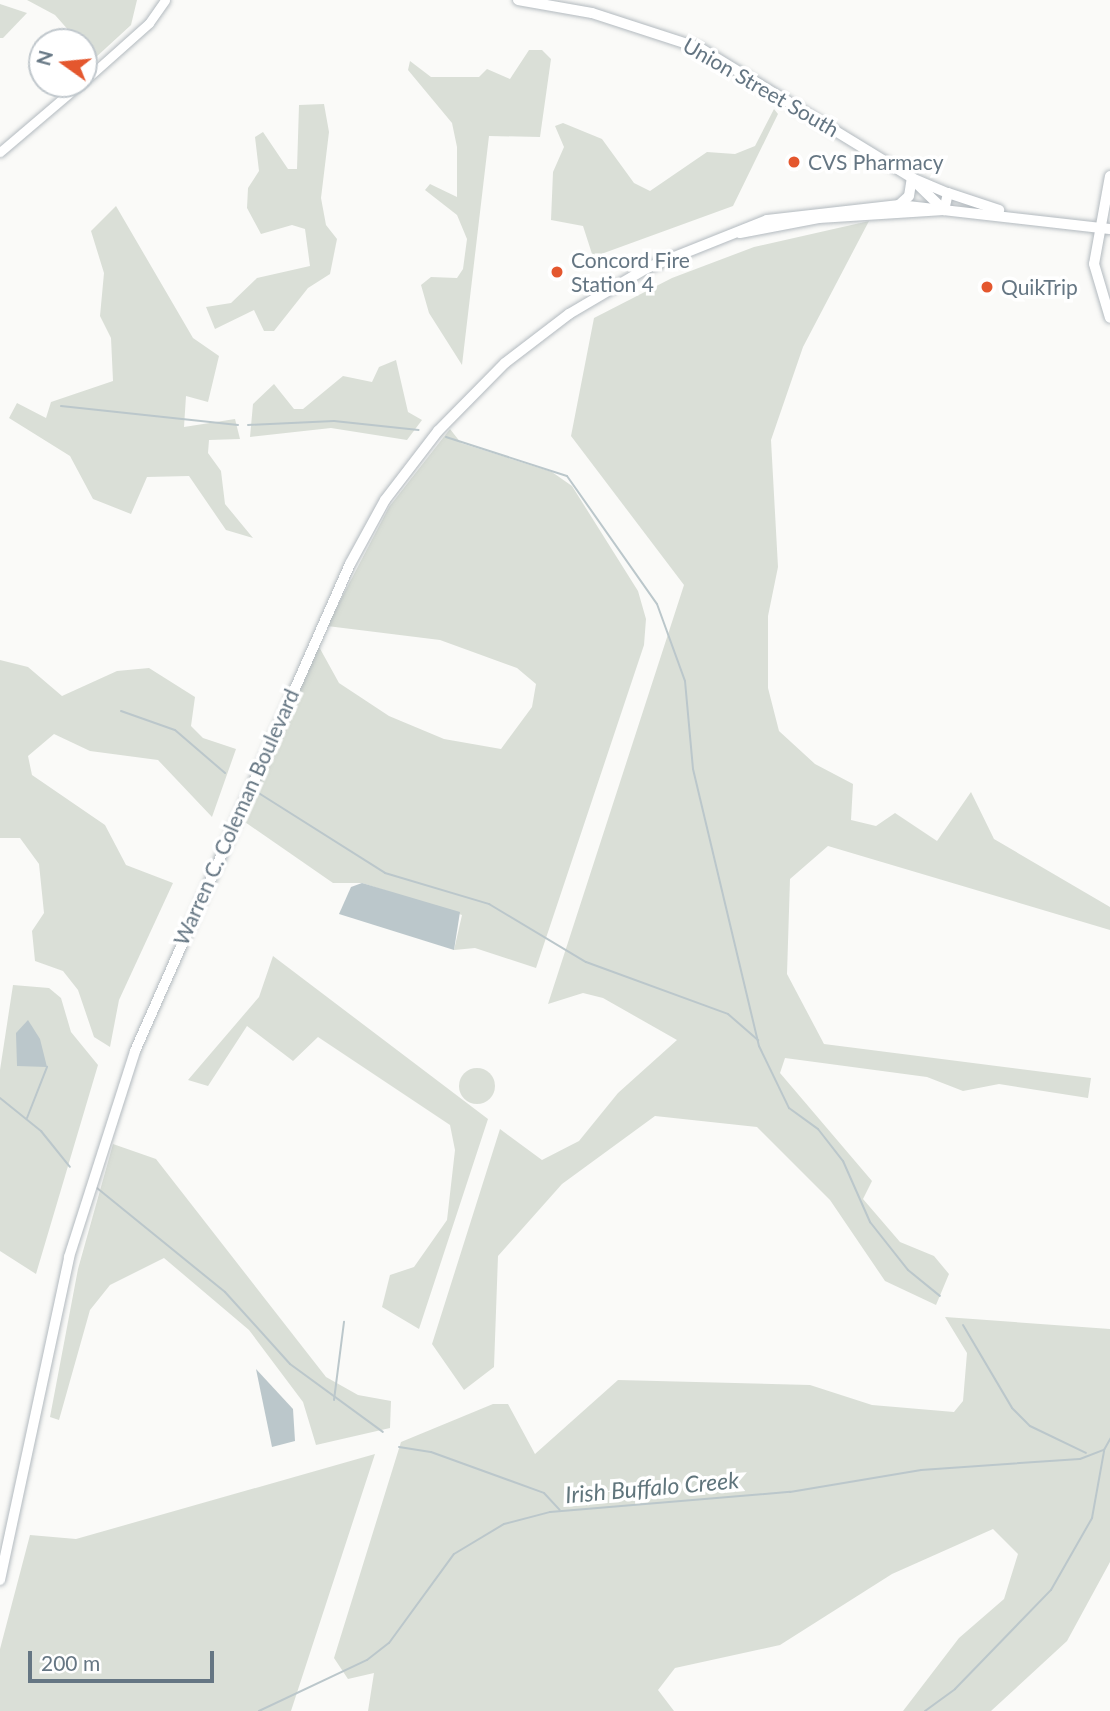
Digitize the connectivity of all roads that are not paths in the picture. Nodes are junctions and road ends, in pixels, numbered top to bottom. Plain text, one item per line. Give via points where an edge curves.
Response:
1 (164, 0) edge
2 (518, 0) edge
3 (98, 68) edge
4 (64, 98) edge
5 (0, 152) edge
6 (1110, 176) edge
7 (912, 178) junction
8 (948, 193) junction
9 (899, 205) junction
10 (944, 211) junction
11 (1022, 217) junction
12 (1098, 227) junction
13 (1110, 229) edge
14 (737, 232) junction
15 (1110, 318) edge
16 (0, 1580) edge

1 - 3 main road via 149,23
2 - 7 main road, Union Street South via 592,13 684,41
4 - 5 main road
6 - 12 highway
7 - 8 main road, Union Street South
7 - 9 highway via 912,191
7 - 10 main road, Union Street South
8 - 10 main road
8 - 11 highway
9 - 10 highway, Warren C. Coleman Boulevard
9 - 14 highway, Warren C. Coleman Boulevard via 793,213
10 - 11 highway, Warren C. Coleman Boulevard
10 - 14 highway, Warren C. Coleman Boulevard via 818,218
11 - 12 highway, Warren C. Coleman Boulevard
12 - 13 highway, Warren C. Coleman Boulevard
12 - 15 highway via 1095,281
14 - 16 highway, Warren C. Coleman Boulevard via 647,268 519,352 438,431 367,533 281,715 115,1102 69,1257

